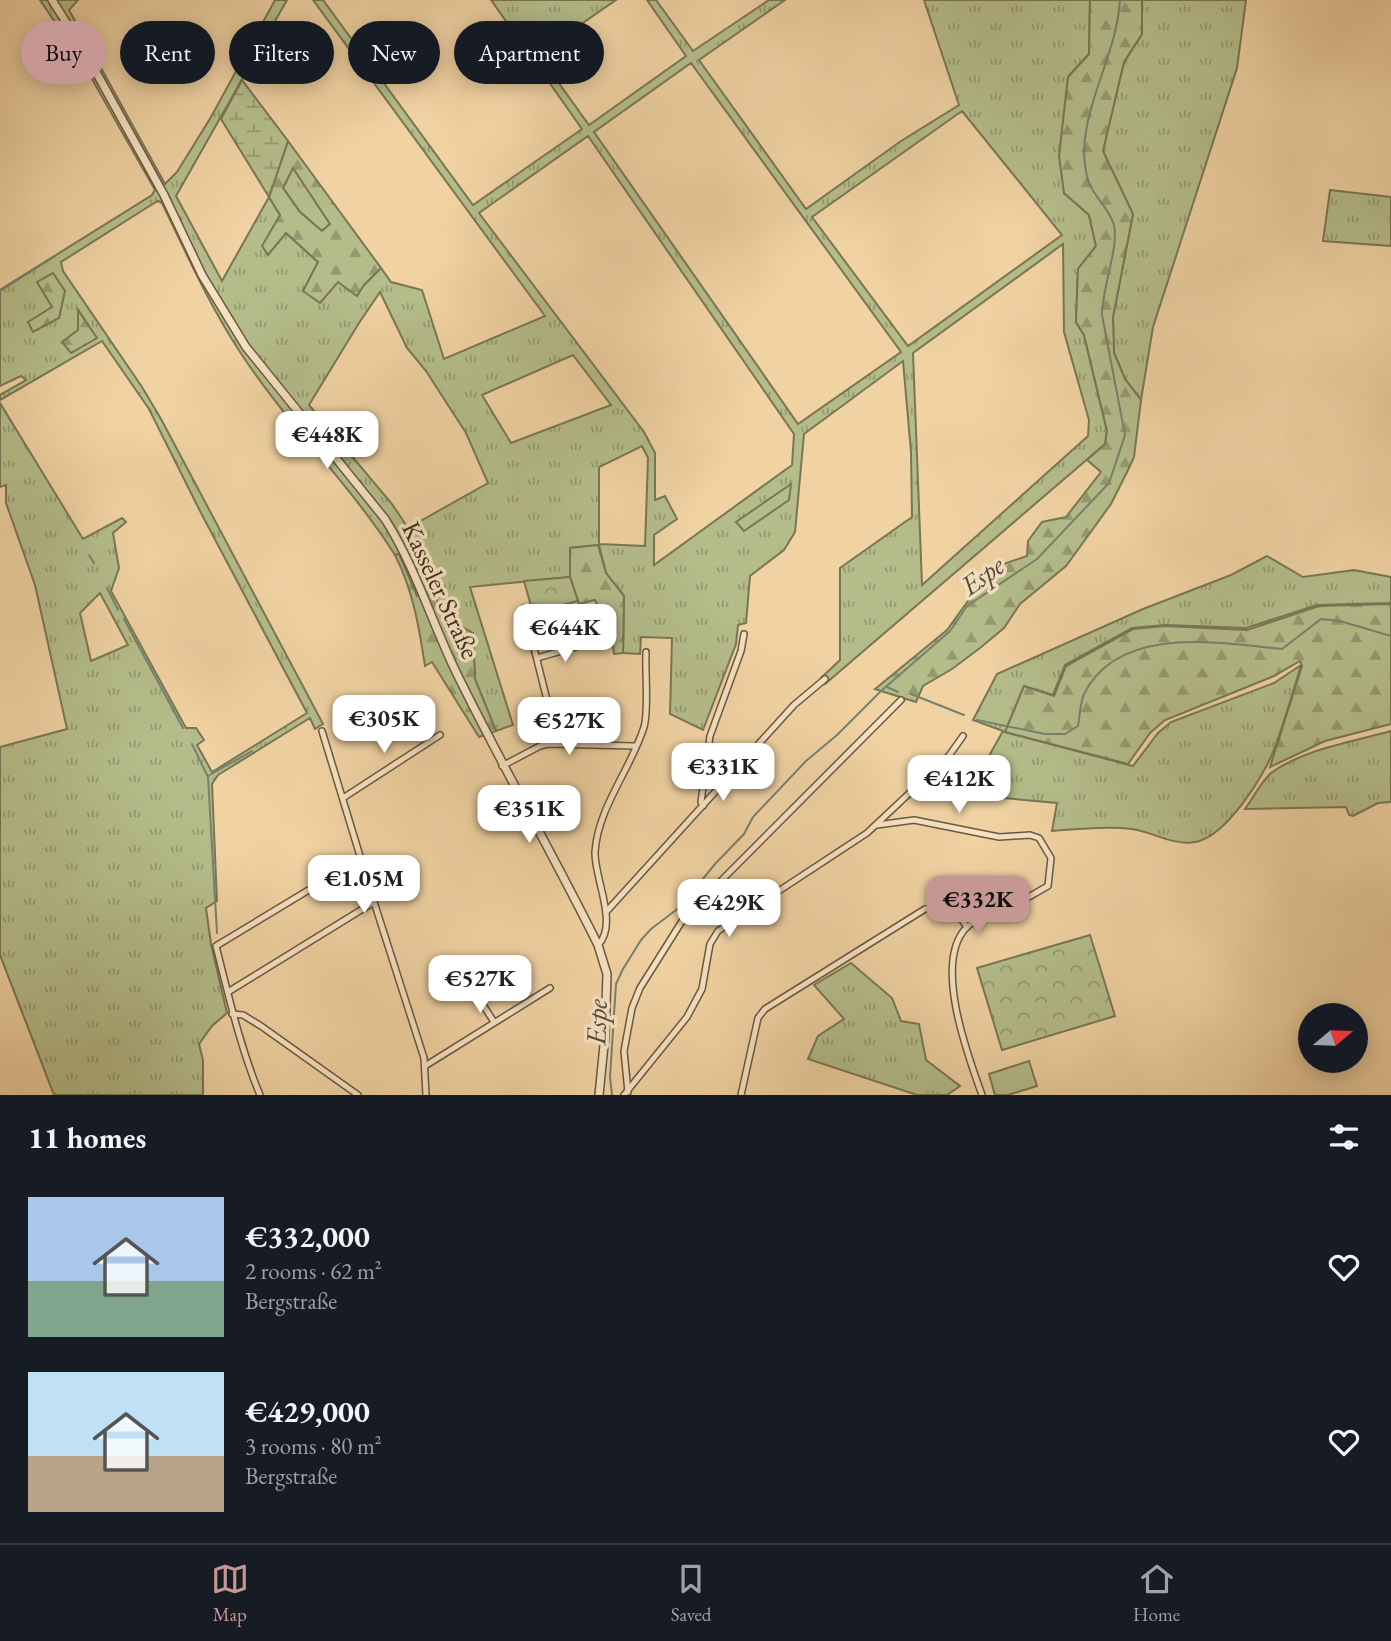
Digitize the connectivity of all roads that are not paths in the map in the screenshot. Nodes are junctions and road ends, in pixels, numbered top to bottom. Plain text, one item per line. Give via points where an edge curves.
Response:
1 (52, 0) edge
2 (524, 608) dead end
3 (744, 634) dead end
4 (586, 644) dead end
5 (646, 652) dead end
6 (537, 658) junction
7 (825, 679) dead end
8 (901, 700) dead end
9 (322, 731) dead end
10 (440, 735) dead end
11 (963, 736) dead end
12 (548, 744) junction
13 (635, 746) junction
14 (502, 766) junction
15 (343, 798) junction
16 (703, 806) junction
17 (877, 825) junction
18 (360, 859) junction
19 (374, 902) junction
20 (606, 912) junction
21 (967, 927) junction
22 (598, 945) junction
23 (458, 966) dead end
24 (550, 988) dead end
25 (228, 992) junction
26 (232, 1014) junction
27 (494, 1022) junction
28 (425, 1066) junction
29 (627, 1094) edge
30 (260, 1095) edge
31 (358, 1095) edge
32 (426, 1095) edge
33 (599, 1095) edge
34 (741, 1095) edge
35 (982, 1095) edge

1 - 14 street, Kasseler Straße via 246,347 400,542 441,642
2 - 6 street
3 - 16 street via 710,736
4 - 6 street
5 - 13 street via 644,726
6 - 12 street via 547,700
7 - 16 street via 794,705
8 - 29 street via 684,918 632,1008 624,1051
9 - 15 street
10 - 15 street
11 - 17 street via 948,757
12 - 13 street
12 - 14 street
13 - 20 street via 599,828 595,854
14 - 22 street, Kasseler Straße
15 - 18 street
16 - 20 street
17 - 21 street via 914,820 999,836 1039,838 1051,858 1048,886
17 - 29 street via 718,931 710,944 702,989 687,1017
18 - 19 street
18 - 25 street via 216,946
19 - 25 street
19 - 28 street
20 - 22 street via 605,936
21 - 34 street via 953,911 925,909 765,1009 758,1018
21 - 35 street via 953,956 954,990 959,1028
22 - 33 street, Kasseler Straße via 607,974
23 - 27 street
24 - 27 street
25 - 26 street
26 - 30 street
26 - 31 street via 243,1014
27 - 28 street
28 - 32 street

